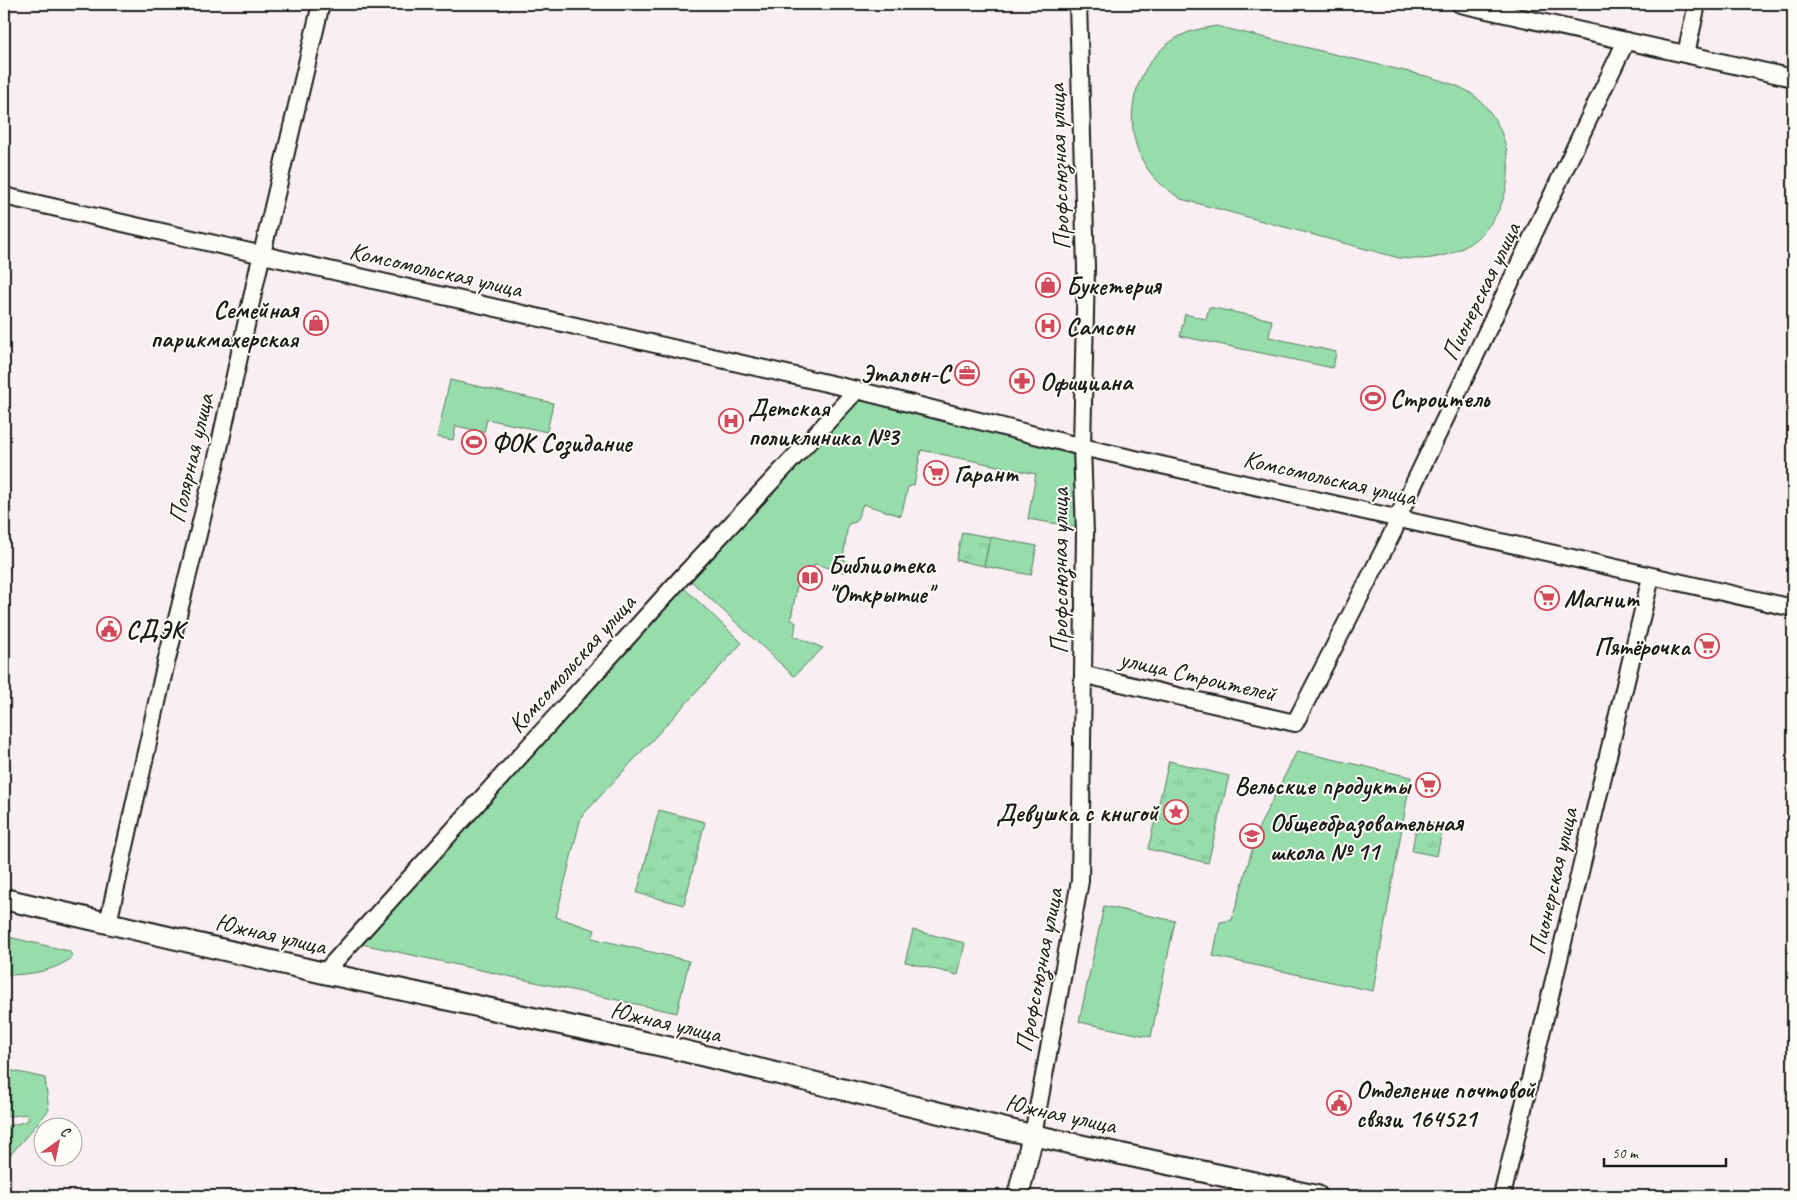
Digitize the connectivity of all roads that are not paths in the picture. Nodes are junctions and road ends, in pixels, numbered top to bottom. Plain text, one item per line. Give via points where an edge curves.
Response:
1 (321, 4) edge
2 (1078, 4) edge
3 (1460, 4) edge
4 (1697, 4) edge
5 (1626, 41) junction
6 (1686, 54) junction
7 (1793, 78) edge
8 (4, 196) edge
9 (262, 255) junction
10 (857, 390) junction
11 (1082, 447) junction
12 (1398, 517) junction
13 (1651, 576) junction
14 (1793, 608) edge
15 (1090, 676) dead end
16 (1295, 723) joint
17 (4, 899) edge
18 (108, 923) junction
19 (324, 973) junction
20 (1033, 1135) junction
21 (1018, 1196) edge
22 (1317, 1196) edge
23 (1502, 1196) edge

1 - 9 street, Полярная улица
2 - 11 street, Профсоюзная улица via 1086,268
3 - 5 street
4 - 6 street
5 - 6 street
5 - 12 street, Пионерская улица
6 - 7 street
8 - 9 street, Комсомольская улица
9 - 10 street, Комсомольская улица
9 - 18 street, Полярная улица
10 - 11 street, Комсомольская улица
10 - 19 street, Комсомольская улица via 681,578
11 - 12 street, Комсомольская улица
11 - 20 street, Профсоюзная улица via 1086,534 1080,881
12 - 13 street, Комсомольская улица
12 - 16 street, Пионерская улица
13 - 14 street, Комсомольская улица
13 - 23 street, Пионерская улица
15 - 16 street, улица Строителей
17 - 18 main road, Южная улица
18 - 19 main road, Южная улица
19 - 20 main road, Южная улица via 672,1048
20 - 21 main road
20 - 22 main road, Южная улица

